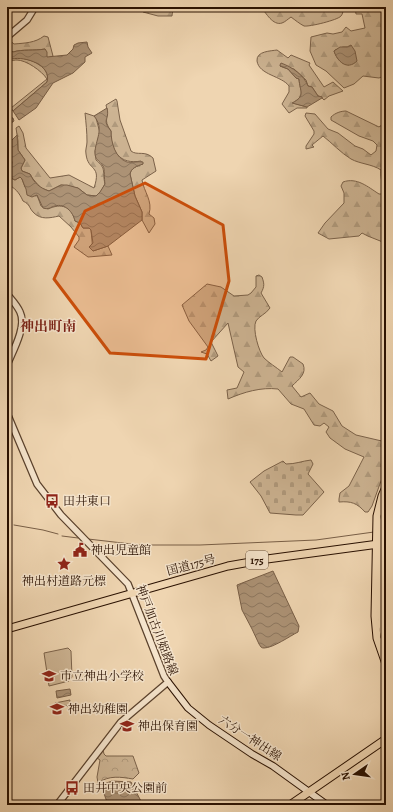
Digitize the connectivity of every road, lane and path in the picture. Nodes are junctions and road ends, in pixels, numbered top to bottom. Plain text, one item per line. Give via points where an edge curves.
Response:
1 (35, 7) edge
2 (7, 37) edge
3 (7, 294) edge
4 (7, 365) edge
5 (7, 413) edge
6 (386, 487) edge
7 (386, 506) edge
8 (381, 544) edge
9 (132, 593) junction
10 (7, 629) edge
11 (386, 646) edge
12 (386, 664) edge
13 (168, 682) junction
14 (386, 739) edge
15 (309, 792) junction
16 (57, 805) edge
17 (290, 805) edge
18 (327, 805) edge

1 - 2 street via 27,20
3 - 4 street via 20,312 22,324
5 - 9 street, 神戸加古川姫路線 via 37,484 61,516 128,584
6 - 8 main road via 377,516
7 - 8 main road
8 - 9 main road, 国道175号 / 175 via 228,566
8 - 11 main road via 381,612
8 - 12 main road via 375,627
9 - 10 main road, 国道175号 / 175
9 - 13 street, 神戸加古川姫路線
13 - 15 main road, 六分一神出線 via 188,708 209,725
13 - 16 street, 神戸加古川姫路線 via 121,722
14 - 15 main road
15 - 17 main road
15 - 18 main road, 六分一神出線

